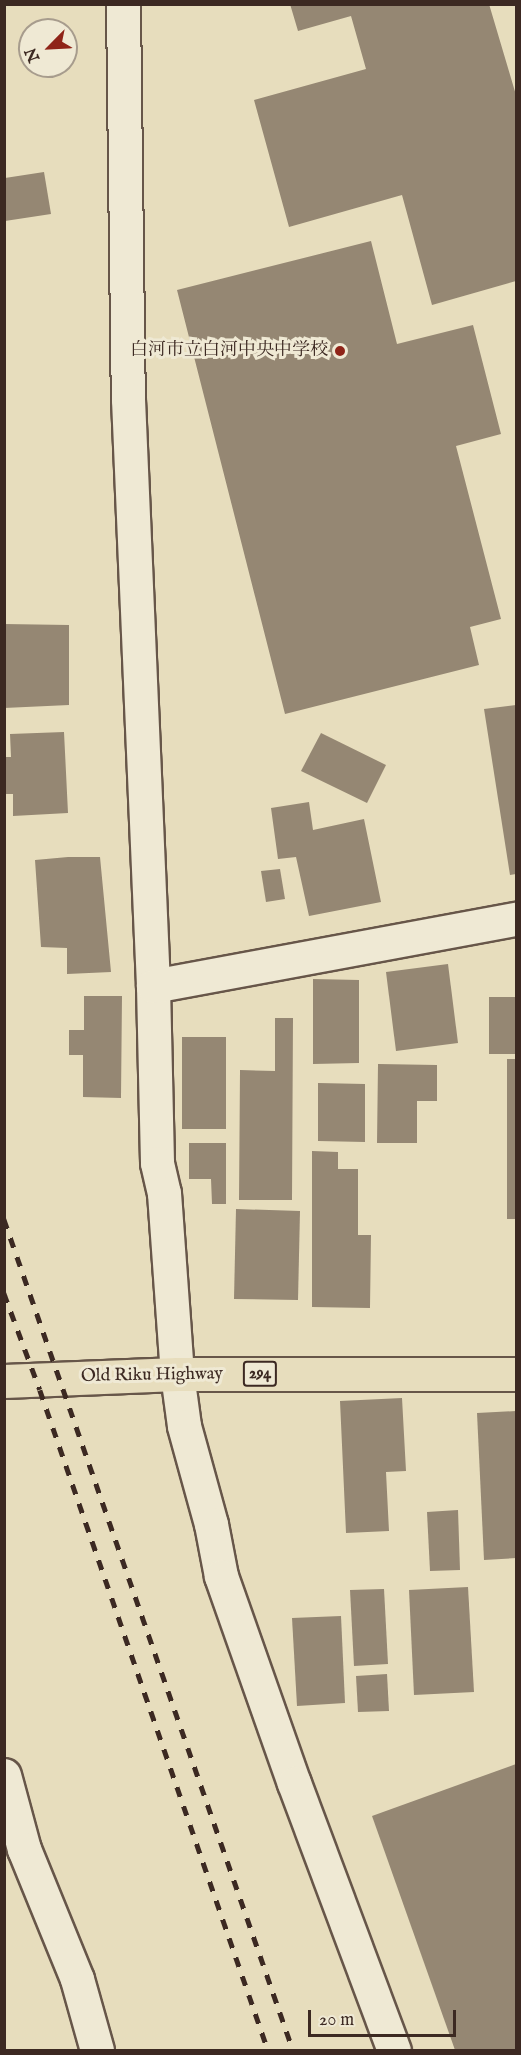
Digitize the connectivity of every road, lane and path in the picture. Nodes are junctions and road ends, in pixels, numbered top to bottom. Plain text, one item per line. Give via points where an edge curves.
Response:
1 (123, 4) edge
2 (516, 919) edge
3 (153, 986) junction
4 (177, 1374) junction
5 (516, 1374) edge
6 (4, 1381) edge
7 (4, 1775) edge
8 (14, 1850) edge
9 (97, 2050) edge
10 (394, 2050) edge

1 - 3 street via 128,399
2 - 3 street
3 - 4 street via 157,1163 164,1193
4 - 5 highway, Old Riku Highway / 294
4 - 6 highway, Old Riku Highway / 294
4 - 10 street via 184,1426 221,1576
7 - 8 street
8 - 9 street via 77,1979

